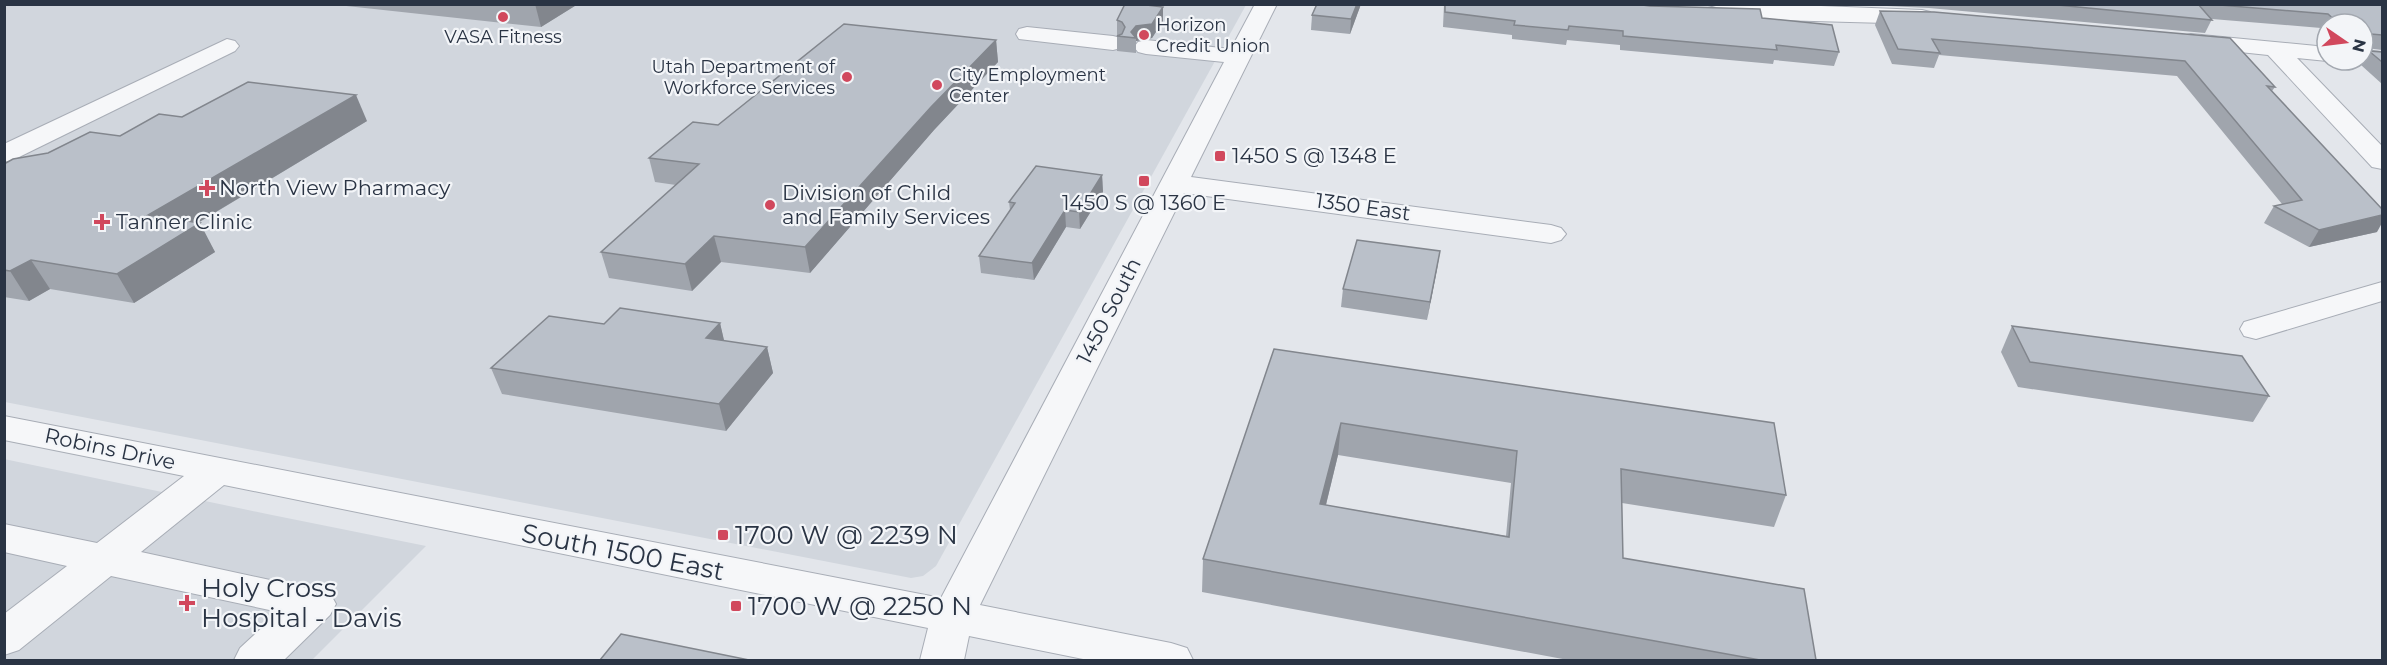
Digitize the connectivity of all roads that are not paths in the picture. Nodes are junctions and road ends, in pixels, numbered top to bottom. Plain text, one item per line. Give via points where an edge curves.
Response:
1 (1266, 4) edge
2 (1817, 9) edge
3 (1693, 12) edge
4 (1941, 18) edge
5 (1027, 34) dead end
6 (2168, 39) edge
7 (1113, 43) dead end
8 (227, 46) dead end
9 (1146, 47) dead end
10 (2275, 49) junction
11 (2315, 53) edge
12 (1239, 57) junction
13 (4, 154) edge
14 (2382, 160) edge
15 (1175, 183) junction
16 (1551, 234) dead end
17 (2382, 291) edge
18 (2256, 329) dead end
19 (4, 428) edge
20 (216, 471) junction
21 (4, 538) edge
22 (105, 559) junction
23 (952, 618) junction
24 (4, 638) edge
25 (256, 660) edge
26 (942, 660) edge
27 (1171, 660) edge

1 - 12 street, 1450 South
2 - 3 street
2 - 4 street
5 - 7 street
6 - 10 street
8 - 13 street
9 - 12 street
10 - 11 street
10 - 14 street
12 - 15 street, 1450 South
15 - 16 street, 1350 East
15 - 23 street, 1450 South
17 - 18 street
19 - 20 street, Robins Drive
20 - 22 street
20 - 23 street, South 1500 East
21 - 22 street
22 - 24 street
22 - 25 street via 315,604
23 - 26 street, 1450 South
23 - 27 street, South 1500 East

